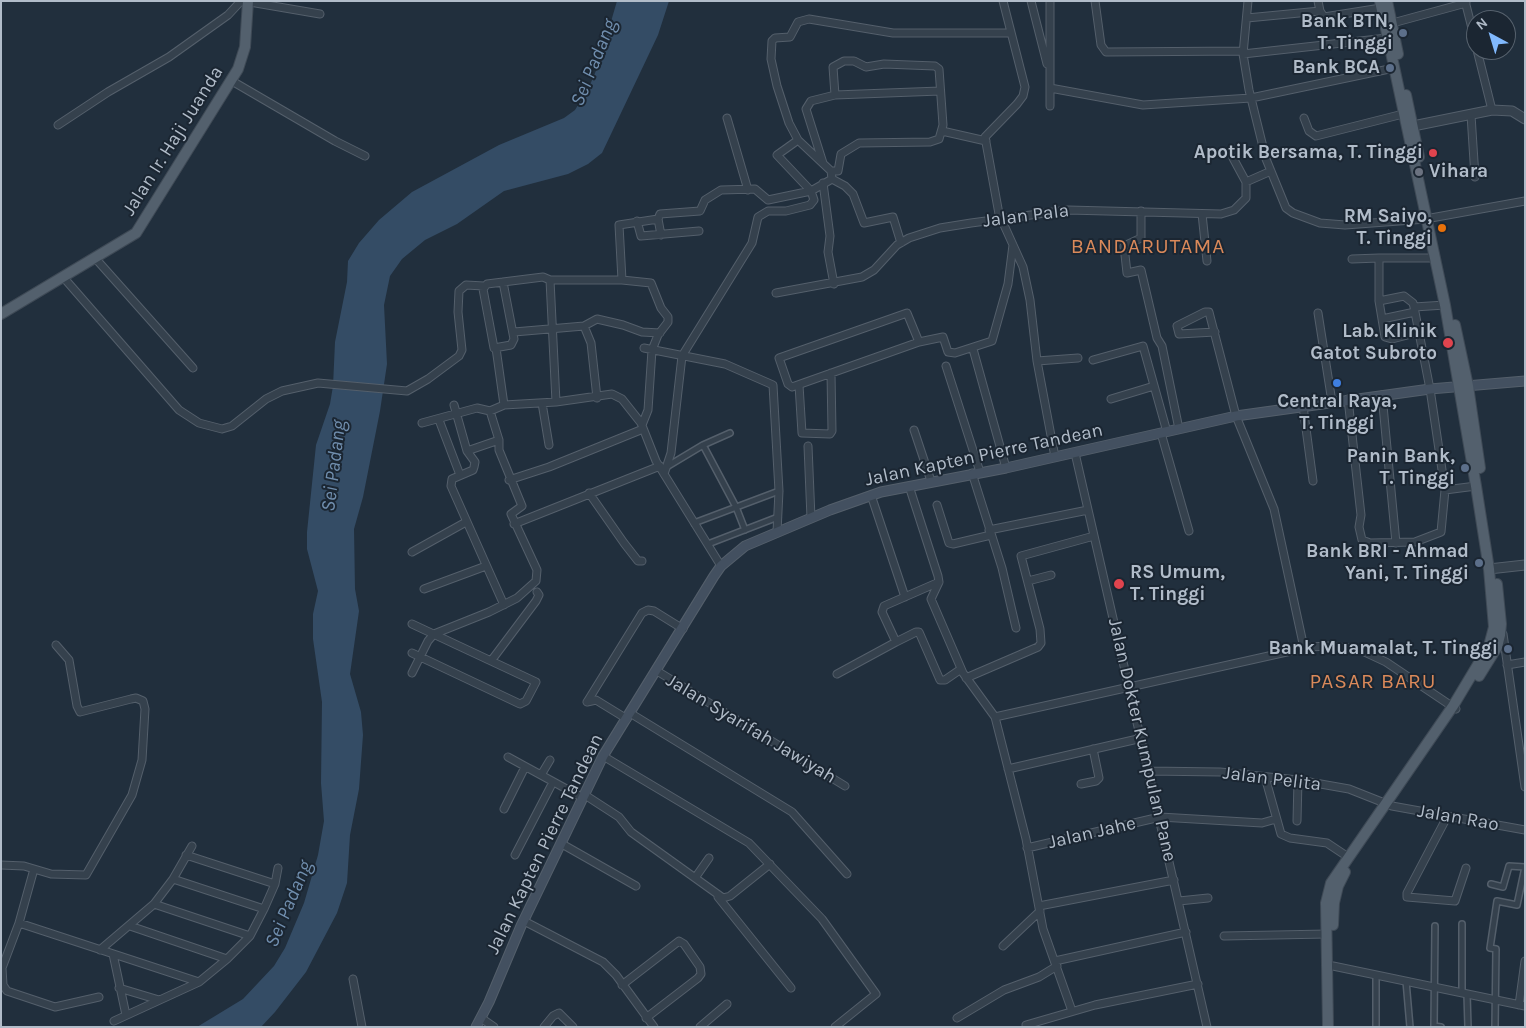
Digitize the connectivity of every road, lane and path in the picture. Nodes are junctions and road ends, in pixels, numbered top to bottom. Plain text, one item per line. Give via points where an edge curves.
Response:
1 (242, 1) edge
2 (248, 1) edge
3 (1003, 1) edge
4 (1032, 1) edge
5 (1050, 1) edge
6 (1095, 1) edge
7 (1248, 1) edge
8 (1318, 1) edge
9 (1465, 2) edge
10 (1382, 4) edge
11 (1320, 11) junction
12 (320, 14) dead end
13 (1247, 18) junction
14 (1388, 24) junction
15 (1011, 33) junction
16 (1387, 38) junction
17 (1244, 53) junction
18 (1480, 60) edge
19 (1394, 68) junction
20 (1050, 76) junction
21 (232, 81) junction
22 (1050, 88) junction
23 (940, 91) junction
24 (835, 95) junction
25 (1251, 98) junction
26 (1050, 106) dead end
27 (1492, 110) junction
28 (1403, 114) junction
29 (1471, 115) junction
30 (727, 118) dead end
31 (1304, 118) dead end
32 (1525, 119) edge
33 (58, 125) dead end
34 (1413, 126) junction
35 (942, 131) junction
36 (798, 140) junction
37 (986, 141) junction
38 (366, 156) dead end
39 (1234, 158) dead end
40 (823, 163) junction
41 (831, 171) junction
42 (1271, 172) junction
43 (1475, 177) dead end
44 (832, 179) junction
45 (1246, 182) junction
46 (823, 183) junction
47 (748, 190) junction
48 (811, 191) junction
49 (1525, 201) edge
50 (1141, 211) junction
51 (1202, 214) junction
52 (1429, 218) junction
53 (658, 219) junction
54 (1001, 219) junction
55 (637, 221) junction
56 (699, 231) dead end
57 (661, 235) junction
58 (901, 243) junction
59 (1013, 246) junction
60 (1378, 258) junction
61 (1434, 258) junction
62 (96, 259) junction
63 (1352, 259) dead end
64 (1207, 260) dead end
65 (64, 278) junction
66 (550, 280) junction
67 (622, 280) junction
68 (503, 282) junction
69 (834, 284) junction
70 (484, 286) junction
71 (776, 293) dead end
72 (1379, 301) junction
73 (1445, 305) junction
74 (1415, 309) junction
75 (1318, 313) dead end
76 (1, 314) edge
77 (1382, 319) junction
78 (584, 326) junction
79 (554, 329) junction
80 (514, 332) junction
81 (1215, 332) junction
82 (1419, 332) junction
83 (660, 333) junction
84 (919, 342) junction
85 (496, 348) junction
86 (644, 348) dead end
87 (973, 348) junction
88 (652, 350) junction
89 (682, 356) junction
90 (1078, 358) dead end
91 (1093, 360) dead end
92 (1037, 361) junction
93 (946, 366) dead end
94 (193, 368) dead end
95 (831, 373) junction
96 (1525, 382) edge
97 (799, 385) junction
98 (1154, 386) junction
99 (1463, 386) junction
100 (1430, 388) junction
101 (1382, 395) junction
102 (597, 398) junction
103 (1111, 399) dead end
104 (1348, 399) junction
105 (556, 402) junction
106 (1332, 402) junction
107 (542, 403) junction
108 (504, 405) junction
109 (454, 406) dead end
110 (1304, 406) junction
111 (490, 411) junction
112 (456, 414) junction
113 (1236, 416) junction
114 (439, 420) junction
115 (422, 423) dead end
116 (642, 427) junction
117 (1179, 429) junction
118 (914, 430) dead end
119 (1164, 432) junction
120 (730, 433) dead end
121 (499, 440) junction
122 (550, 445) dead end
123 (703, 445) junction
124 (808, 446) dead end
125 (467, 451) junction
126 (1075, 452) junction
127 (1056, 457) junction
128 (660, 466) junction
129 (668, 466) junction
130 (1006, 468) junction
131 (976, 473) junction
132 (664, 474) junction
133 (460, 475) junction
134 (509, 480) junction
135 (931, 481) junction
136 (1313, 481) dead end
137 (908, 486) junction
138 (1476, 486) junction
139 (780, 490) junction
140 (1445, 490) junction
141 (589, 493) junction
142 (871, 495) junction
143 (937, 505) dead end
144 (736, 507) junction
145 (1088, 510) junction
146 (778, 517) junction
147 (812, 518) junction
148 (466, 522) junction
149 (694, 523) junction
150 (514, 524) junction
151 (745, 530) junction
152 (1189, 531) dead end
153 (777, 532) junction
154 (990, 533) junction
155 (1094, 536) junction
156 (1396, 543) junction
157 (708, 544) junction
158 (412, 552) dead end
159 (642, 561) dead end
160 (1525, 565) edge
161 (486, 566) junction
162 (721, 566) junction
163 (1492, 569) junction
164 (1052, 575) dead end
165 (1028, 581) junction
166 (939, 582) junction
167 (424, 589) dead end
168 (537, 592) dead end
169 (905, 597) junction
170 (504, 605) junction
171 (412, 624) dead end
172 (1501, 624) junction
173 (1016, 628) dead end
174 (683, 629) junction
175 (434, 634) junction
176 (896, 642) junction
177 (56, 645) dead end
178 (1304, 648) junction
179 (412, 653) dead end
180 (420, 657) junction
181 (491, 661) junction
182 (1525, 662) edge
183 (1507, 665) junction
184 (961, 669) junction
185 (657, 671) junction
186 (412, 673) dead end
187 (837, 674) dead end
188 (966, 678) junction
189 (1130, 688) junction
190 (1455, 708) junction
191 (629, 716) junction
192 (995, 717) junction
193 (1142, 738) junction
194 (1093, 750) junction
195 (603, 756) junction
196 (508, 757) dead end
197 (550, 760) dead end
198 (525, 766) junction
199 (1008, 769) junction
200 (1149, 771) junction
201 (541, 775) junction
202 (1265, 777) junction
203 (1298, 780) junction
204 (553, 782) junction
205 (1081, 784) dead end
206 (845, 786) dead end
207 (1525, 787) edge
208 (584, 797) junction
209 (1389, 805) junction
210 (504, 810) dead end
211 (1160, 817) junction
212 (1447, 817) junction
213 (1276, 819) junction
214 (1297, 821) dead end
215 (1525, 830) edge
216 (562, 844) junction
217 (192, 846) dead end
218 (1027, 848) junction
219 (186, 855) junction
220 (515, 855) dead end
221 (1348, 857) junction
222 (709, 858) dead end
223 (770, 864) junction
224 (1, 865) edge
225 (1525, 867) edge
226 (278, 868) dead end
227 (1466, 868) dead end
228 (34, 869) junction
229 (847, 874) dead end
230 (695, 878) junction
231 (173, 879) junction
232 (1174, 880) junction
233 (275, 884) junction
234 (1490, 884) dead end
235 (636, 886) dead end
236 (717, 895) junction
237 (1208, 898) dead end
238 (1179, 901) junction
239 (154, 904) junction
240 (264, 909) junction
241 (1039, 909) junction
242 (524, 921) junction
243 (19, 923) junction
244 (1462, 924) dead end
245 (130, 926) junction
246 (1435, 926) dead end
247 (1186, 932) junction
248 (1327, 934) junction
249 (250, 936) junction
250 (1224, 936) dead end
251 (1003, 946) dead end
252 (100, 950) junction
253 (113, 954) junction
254 (227, 959) junction
255 (1525, 961) edge
256 (1056, 964) junction
257 (1333, 966) junction
258 (1376, 975) junction
259 (353, 979) dead end
260 (1330, 979) junction
261 (1406, 981) junction
262 (199, 982) junction
263 (1198, 984) junction
264 (622, 985) junction
265 (1436, 987) junction
266 (119, 988) junction
267 (791, 988) dead end
268 (1465, 993) junction
269 (99, 997) dead end
270 (159, 1000) junction
271 (1496, 1000) junction
272 (727, 1004) dead end
273 (1522, 1005) edge
274 (1072, 1011) junction
275 (126, 1015) junction
276 (481, 1018) junction
277 (646, 1018) junction
278 (957, 1018) dead end
279 (114, 1021) dead end
280 (1026, 1025) dead end
281 (362, 1027) edge
282 (476, 1027) edge
283 (494, 1027) edge
284 (544, 1027) edge
285 (573, 1027) edge
286 (654, 1027) edge
287 (700, 1027) edge
288 (835, 1027) edge
289 (1207, 1027) edge
290 (1328, 1027) edge
291 (1333, 1027) edge
292 (1376, 1027) edge
293 (1410, 1027) edge
294 (1441, 1027) edge
295 (1468, 1027) edge
296 (1495, 1027) edge

1 - 2 street
1 - 33 street via 168,57
2 - 12 street
2 - 21 main road, Jalan Ir. Haji Juanda via 245,47
3 - 15 street
4 - 20 street
5 - 20 street
6 - 17 street via 1106,52
7 - 13 street
8 - 11 street
9 - 14 street
10 - 11 street via 1324,17
10 - 14 main road
11 - 13 street
13 - 17 street
14 - 16 main road
14 - 34 main road
15 - 36 street via 893,33 802,20 795,24 790,36 772,41 771,59 780,99
15 - 37 street via 1025,87 1023,96 991,129
16 - 17 street
16 - 19 main road
17 - 25 street
18 - 27 street
19 - 25 street
19 - 28 main road
20 - 22 street
21 - 38 street
21 - 62 main road, Jalan Ir. Haji Juanda via 136,233
22 - 25 street via 1143,104
22 - 26 street
23 - 24 street
23 - 24 street via 939,69 935,66 884,64 866,67 849,60 833,67
23 - 35 street
24 - 40 street via 811,101 806,109
25 - 42 street
27 - 29 street
27 - 32 street via 1512,110
28 - 31 street via 1316,136 1309,131
28 - 52 main road
29 - 34 street
29 - 43 street
30 - 47 street
34 - 52 main road
35 - 37 street
35 - 41 street via 939,139 930,142 859,143 841,154 838,171
36 - 40 street
36 - 48 street via 777,155
37 - 54 street
39 - 45 street
40 - 41 street
41 - 44 street
42 - 45 street
42 - 52 street via 1286,208 1320,223 1345,225
44 - 46 street
44 - 58 street via 853,194 864,223 892,217
45 - 51 street, Jalan Pala via 1246,198 1234,210
46 - 48 street
46 - 69 street via 830,236 828,252
47 - 48 street via 759,191 768,200
47 - 53 street via 721,190 705,200 700,211 660,214
48 - 89 street via 814,200 810,205 786,211 768,211 758,217 752,243
49 - 52 street
50 - 51 street, Jalan Pala
50 - 54 street, Jalan Pala via 1068,210
50 - 117 street via 1141,238 1124,246 1127,273 1141,270 1157,338 1162,346
51 - 64 street
52 - 61 main road
52 - 99 main road
53 - 55 street
53 - 57 street
54 - 58 street, Jalan Pala via 940,228
54 - 59 street
55 - 57 street via 639,236
55 - 67 street via 619,225
56 - 57 street
58 - 69 street, Jalan Pala via 868,274
59 - 87 street via 995,338
59 - 92 street via 1023,266
60 - 61 street
60 - 63 street
60 - 72 street
61 - 73 main road
62 - 65 main road, Jalan Ir. Haji Juanda
62 - 94 street
65 - 70 street via 179,410 199,423 226,429 282,391 318,383 407,391 456,360 462,350 459,291 466,285
65 - 76 main road, Jalan Ir. Haji Juanda
66 - 67 street
66 - 68 street via 543,277
66 - 79 street
67 - 83 street via 654,286 661,308 668,317
68 - 70 street
68 - 80 street
69 - 71 street, Jalan Pala
70 - 85 street via 492,345
72 - 74 street via 1404,296
72 - 77 street
73 - 74 street
73 - 99 main road
74 - 77 street
74 - 82 street
75 - 106 street
77 - 82 street via 1384,334 1392,340
78 - 79 street
78 - 83 street via 597,319 642,332
78 - 102 street via 591,344
79 - 80 street
79 - 105 street
80 - 85 street via 511,345
81 - 81 street via 1207,312 1182,322 1177,331 1185,335
81 - 113 street
82 - 100 street
83 - 88 street
84 - 87 street via 943,337 948,352
84 - 95 street
84 - 97 street via 907,313 779,357 788,384 792,387
85 - 108 street
86 - 88 street
87 - 130 street
88 - 89 street
88 - 116 street via 648,410
89 - 129 street
89 - 139 street via 735,367 773,385
90 - 92 street
91 - 98 street via 1143,346
92 - 127 street
93 - 131 street
95 - 97 street
95 - 97 street via 830,434 802,433
96 - 99 main road, Jalan Kapten Pierre Tandean
98 - 103 street
98 - 119 street
99 - 100 main road, Jalan Kapten Pierre Tandean
99 - 138 main road
99 - 163 main road
100 - 101 main road, Jalan Kapten Pierre Tandean
100 - 140 street
101 - 104 main road, Jalan Kapten Pierre Tandean
101 - 156 street
102 - 105 street
102 - 116 street via 612,394 622,399
104 - 106 main road, Jalan Kapten Pierre Tandean
104 - 156 street via 1362,540
105 - 107 street
106 - 110 main road, Jalan Kapten Pierre Tandean
107 - 108 street
107 - 122 street
108 - 111 street
109 - 112 street
110 - 113 main road, Jalan Kapten Pierre Tandean
110 - 136 street
111 - 112 street via 477,408
111 - 121 street
112 - 114 street
112 - 125 street
113 - 117 main road, Jalan Kapten Pierre Tandean
113 - 178 street via 1274,510
114 - 115 street
114 - 133 street
116 - 128 street
116 - 134 street via 549,467
117 - 119 main road, Jalan Kapten Pierre Tandean
118 - 135 street
119 - 126 main road, Jalan Kapten Pierre Tandean
119 - 152 street
120 - 123 street
121 - 125 street
121 - 134 street
123 - 129 street
123 - 144 street
124 - 147 street
125 - 133 street via 474,467
126 - 127 main road, Jalan Kapten Pierre Tandean
126 - 145 street, Jalan Dokter Kumpulan Pane
127 - 130 main road, Jalan Kapten Pierre Tandean
128 - 132 street
128 - 141 street
129 - 132 street
130 - 131 main road, Jalan Kapten Pierre Tandean
131 - 135 main road, Jalan Kapten Pierre Tandean
131 - 154 street
132 - 149 street
133 - 148 street via 452,479 451,486
134 - 150 street via 522,506 512,512
135 - 137 main road, Jalan Kapten Pierre Tandean
137 - 142 main road, Jalan Kapten Pierre Tandean
137 - 166 street
138 - 140 street
138 - 163 main road
139 - 144 street
139 - 146 street
140 - 156 street via 1442,532 1415,542
141 - 150 street
141 - 159 street via 638,561
142 - 147 main road, Jalan Kapten Pierre Tandean
142 - 169 street
143 - 154 street via 949,543
144 - 149 street
144 - 151 street
145 - 154 street
145 - 155 street, Jalan Dokter Kumpulan Pane
146 - 151 street
146 - 153 street
147 - 153 main road, Jalan Kapten Pierre Tandean
148 - 158 street
148 - 161 street
149 - 157 street
150 - 170 street via 538,577 532,587
151 - 157 street
153 - 162 main road, Jalan Kapten Pierre Tandean via 745,546
154 - 173 street
155 - 165 street via 1022,556
155 - 189 street, Jalan Dokter Kumpulan Pane
157 - 162 street
160 - 163 street
161 - 167 street
161 - 170 street
162 - 174 main road, Jalan Kapten Pierre Tandean
163 - 172 main road
163 - 190 main road via 1493,635
164 - 165 street
165 - 188 street via 1041,643
166 - 169 street
166 - 184 street via 932,599
168 - 181 street via 536,602
169 - 176 street via 882,610
170 - 175 street
171 - 175 street
172 - 183 street
172 - 190 main road via 1497,647
174 - 185 main road, Jalan Kapten Pierre Tandean
174 - 191 street via 654,611 648,610 636,620 587,702 596,700
175 - 180 street
175 - 181 street
176 - 184 street via 918,631 940,680
176 - 187 street
177 - 228 street via 69,660 80,712 136,698 143,701 142,760 132,795 86,875 51,874
178 - 189 street
178 - 190 street via 1358,649 1386,662
179 - 180 street
180 - 181 street via 523,704 536,682
180 - 186 street
182 - 183 street
183 - 207 street
184 - 188 street
185 - 191 main road, Jalan Kapten Pierre Tandean
185 - 206 street, Jalan Syarifah Jawiyah
188 - 192 street
189 - 192 street
189 - 193 street, Jalan Dokter Kumpulan Pane
190 - 209 main road
191 - 195 main road, Jalan Kapten Pierre Tandean
191 - 229 street via 792,812
192 - 199 street
193 - 194 street
193 - 200 street, Jalan Dokter Kumpulan Pane
194 - 199 street
194 - 205 street via 1099,778
195 - 208 main road, Jalan Kapten Pierre Tandean
195 - 223 street via 749,843
196 - 198 street
197 - 201 street
198 - 201 street
198 - 210 street
199 - 218 street
200 - 202 street, Jalan Pelita via 1220,772
200 - 211 street, Jalan Dokter Kumpulan Pane
201 - 204 street
202 - 203 street, Jalan Pelita
202 - 213 street
203 - 209 street, Jalan Pelita via 1349,789
203 - 214 street
204 - 208 street
204 - 220 street
208 - 216 main road, Jalan Kapten Pierre Tandean
208 - 230 street via 619,817 632,832
209 - 212 street, Jalan Rao
209 - 221 main road
209 - 257 main road via 1338,886 1333,915
211 - 213 street, Jalan Jahe via 1262,822
211 - 218 street, Jalan Jahe
211 - 232 street, Jalan Dokter Kumpulan Pane
212 - 215 street, Jalan Rao
212 - 227 street via 1407,897 1454,900
213 - 221 street via 1284,836 1327,843
216 - 235 street
216 - 242 main road, Jalan Kapten Pierre Tandean
217 - 219 street
218 - 241 street
219 - 231 street
219 - 233 street
221 - 248 main road via 1326,903
222 - 230 street
223 - 236 street via 730,896 722,898
223 - 288 street via 822,919 876,991 875,996
224 - 228 street
225 - 234 street via 1510,866 1503,887
225 - 271 street via 1517,905 1497,901 1490,948 1496,949
226 - 233 street
228 - 243 street
230 - 236 street
231 - 239 street
231 - 240 street
232 - 238 street, Jalan Dokter Kumpulan Pane
232 - 241 street
233 - 240 street
236 - 267 street
237 - 238 street
238 - 247 street, Jalan Dokter Kumpulan Pane
239 - 245 street
239 - 249 street
240 - 249 street
241 - 251 street
241 - 256 street
242 - 264 street via 602,962
242 - 276 main road, Jalan Kapten Pierre Tandean
243 - 252 street
243 - 269 street via 2,968 2,981 7,990 55,1007
244 - 268 street
245 - 252 street
245 - 254 street
246 - 265 street
247 - 256 street
247 - 263 street, Jalan Dokter Kumpulan Pane
248 - 250 street
248 - 260 main road
249 - 254 street
252 - 253 street
253 - 262 street
253 - 266 street
254 - 262 street
255 - 273 street
256 - 274 street
256 - 278 street via 1039,977 1004,990
257 - 258 street
257 - 260 main road
258 - 261 street
258 - 292 street
259 - 281 street
260 - 290 main road
260 - 291 main road
261 - 265 street
261 - 293 street
262 - 270 street
263 - 274 street
263 - 289 street, Jalan Dokter Kumpulan Pane
264 - 277 street
264 - 277 street via 674,943 684,944 701,970 698,978
265 - 268 street
265 - 294 street via 1434,1026
266 - 270 street
266 - 275 street
268 - 271 street
268 - 295 street
270 - 275 street
271 - 273 street
271 - 296 street
272 - 287 street
274 - 280 street
275 - 279 street
276 - 282 main road, Jalan Kapten Pierre Tandean
276 - 283 street
277 - 286 street
284 - 285 street via 559,1013

